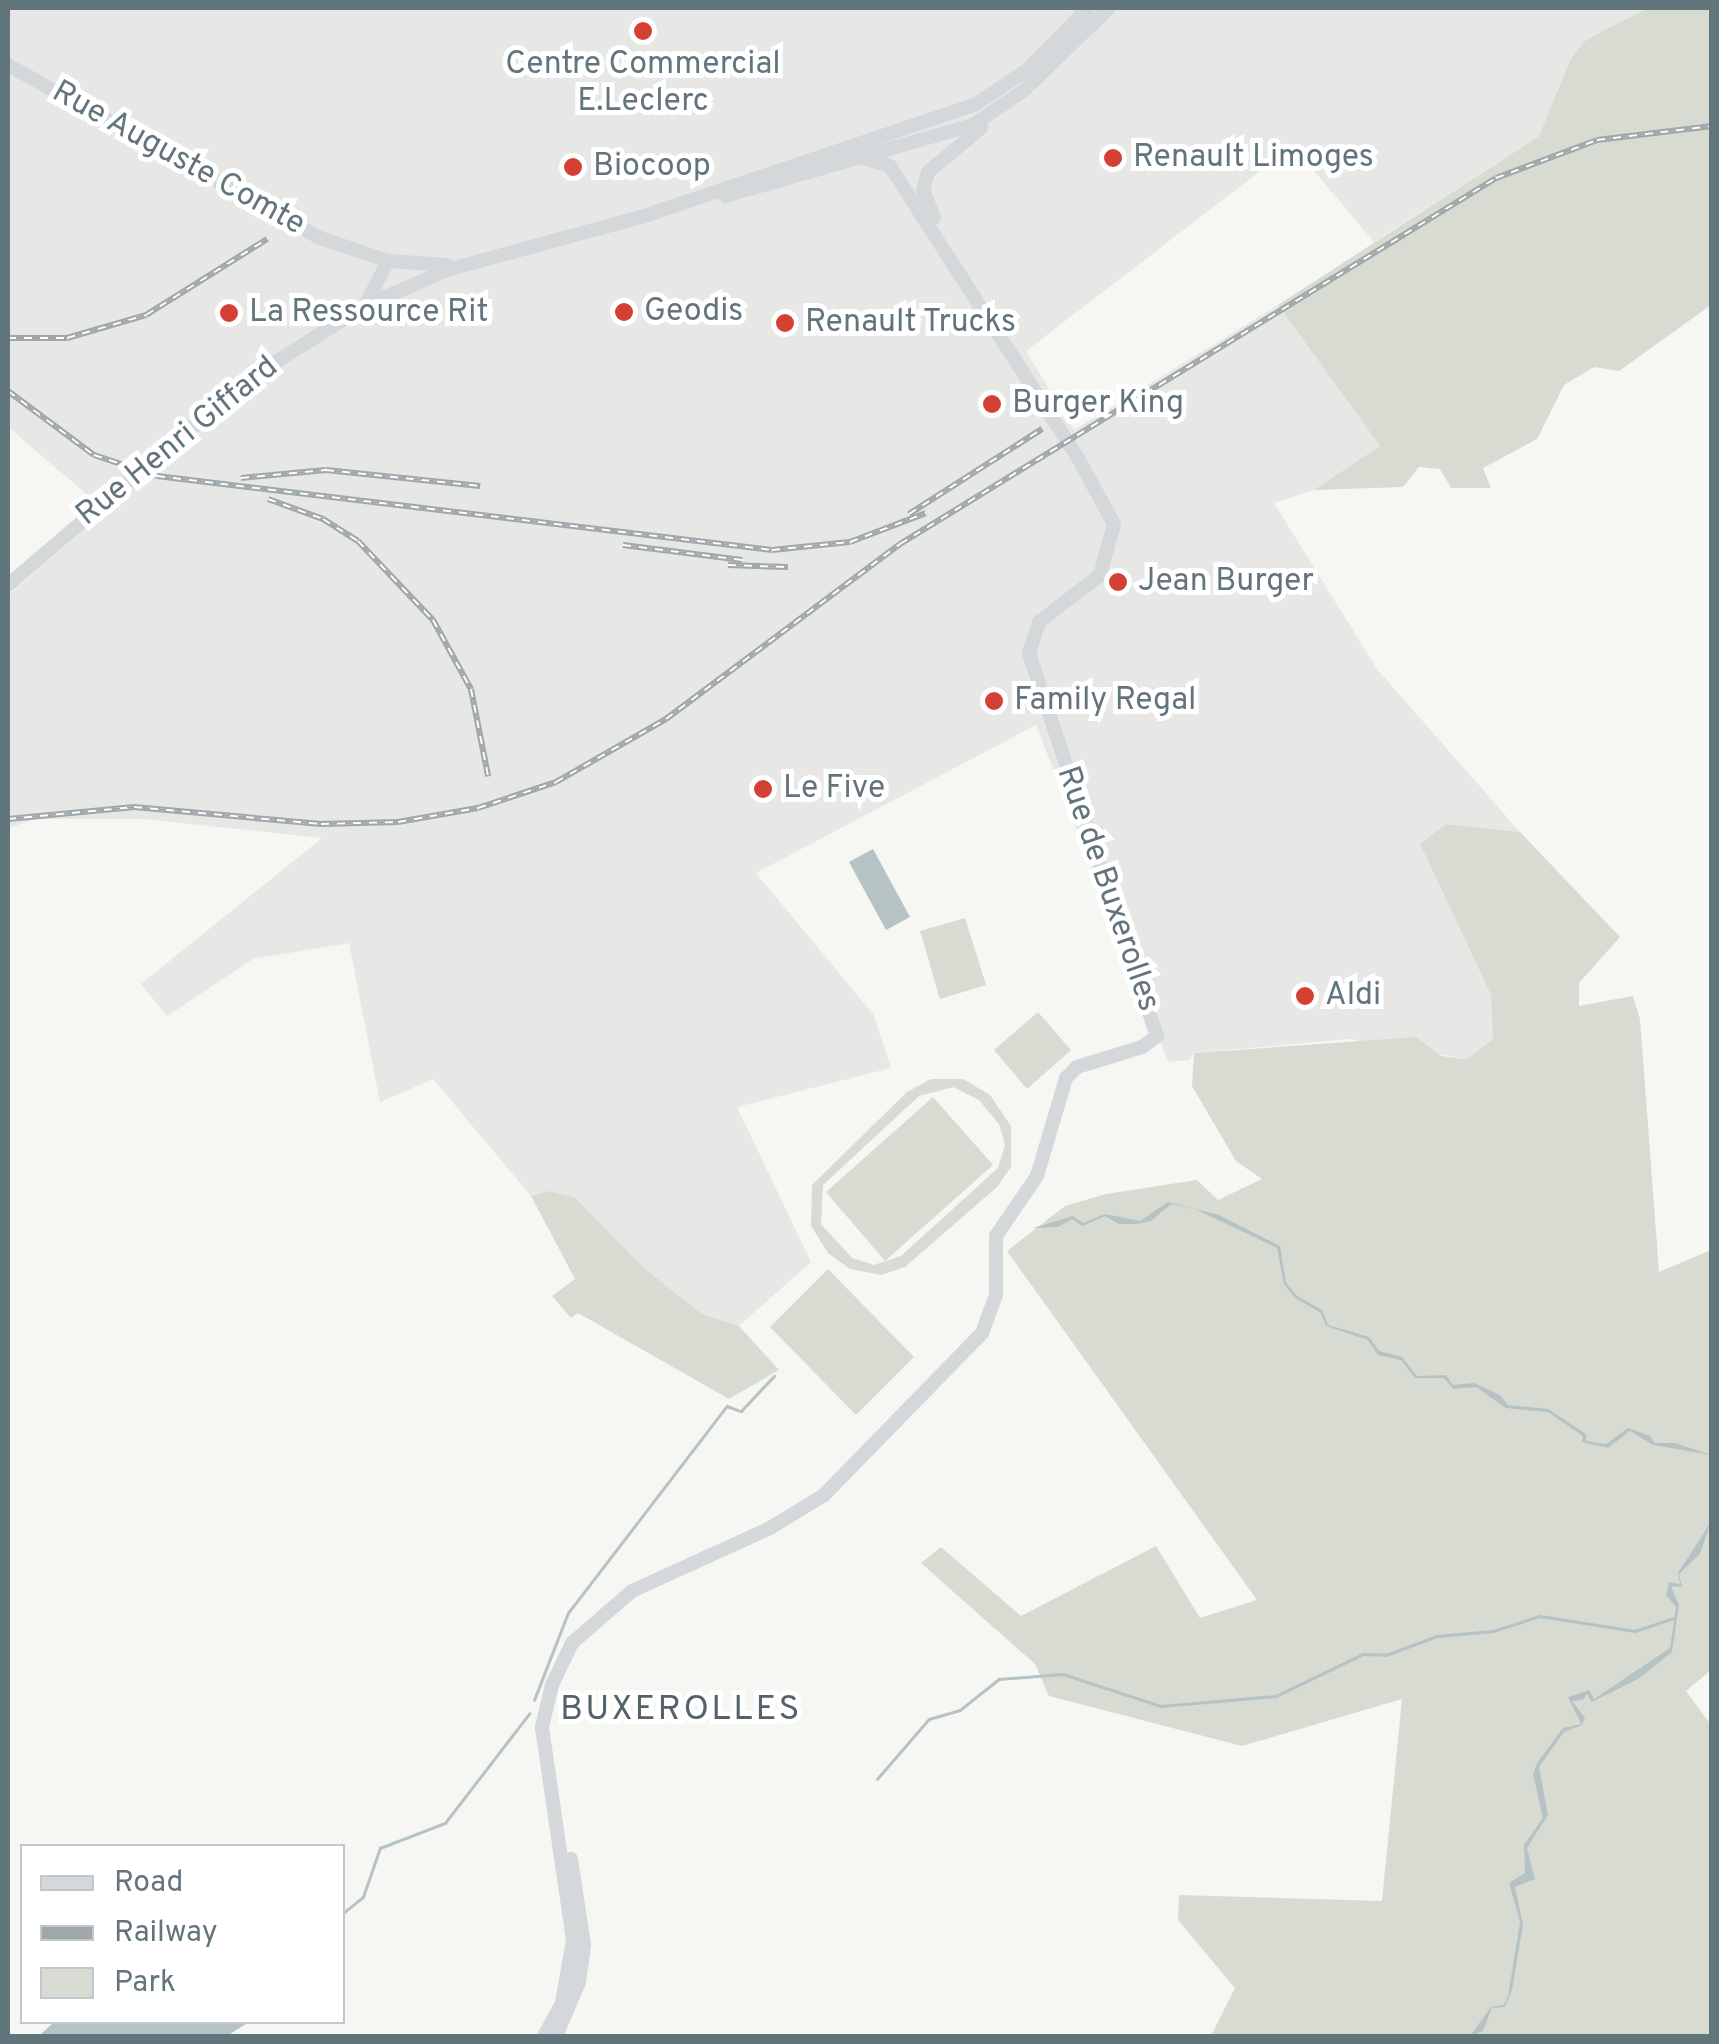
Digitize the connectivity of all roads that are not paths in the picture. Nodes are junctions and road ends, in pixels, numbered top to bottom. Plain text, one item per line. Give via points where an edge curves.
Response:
1 (1088, 8) edge
2 (1109, 8) edge
3 (8, 65) edge
4 (995, 114) junction
5 (879, 135) junction
6 (896, 150) junction
7 (858, 161) junction
8 (676, 206) junction
9 (916, 206) junction
10 (350, 250) junction
11 (392, 262) junction
12 (463, 265) junction
13 (960, 278) junction
14 (372, 284) junction
15 (369, 304) junction
16 (8, 586) edge
17 (547, 1774) junction
18 (544, 2036) edge
19 (556, 2036) edge

1 - 5 street via 1026,70 976,104
2 - 4 street
3 - 10 street, Rue Auguste Comte
4 - 6 street
4 - 13 street via 938,158 925,177 928,209
5 - 6 street
5 - 7 street
5 - 8 street
6 - 7 street
6 - 9 street
7 - 8 street
7 - 9 street via 890,166
8 - 12 street
9 - 13 street
10 - 11 street, Rue Auguste Comte
10 - 14 street
11 - 12 street, Rue Auguste Comte
11 - 14 street
11 - 15 street via 390,284
12 - 15 street, Rue Henri Giffard
13 - 17 street, Rue de Buxerolles via 1114,524 1100,575 1039,622 1029,653 1156,1036 1142,1048 1077,1067 1066,1078 1036,1176 992,1248 996,1294 982,1333 824,1495 620,1598 572,1643 545,1710
14 - 15 street
15 - 16 street, Rue Henri Giffard via 249,379
17 - 18 street, Rue de Buxerolles via 573,1940 562,2004
17 - 19 street, Rue de Buxerolles via 583,1915 579,1982

